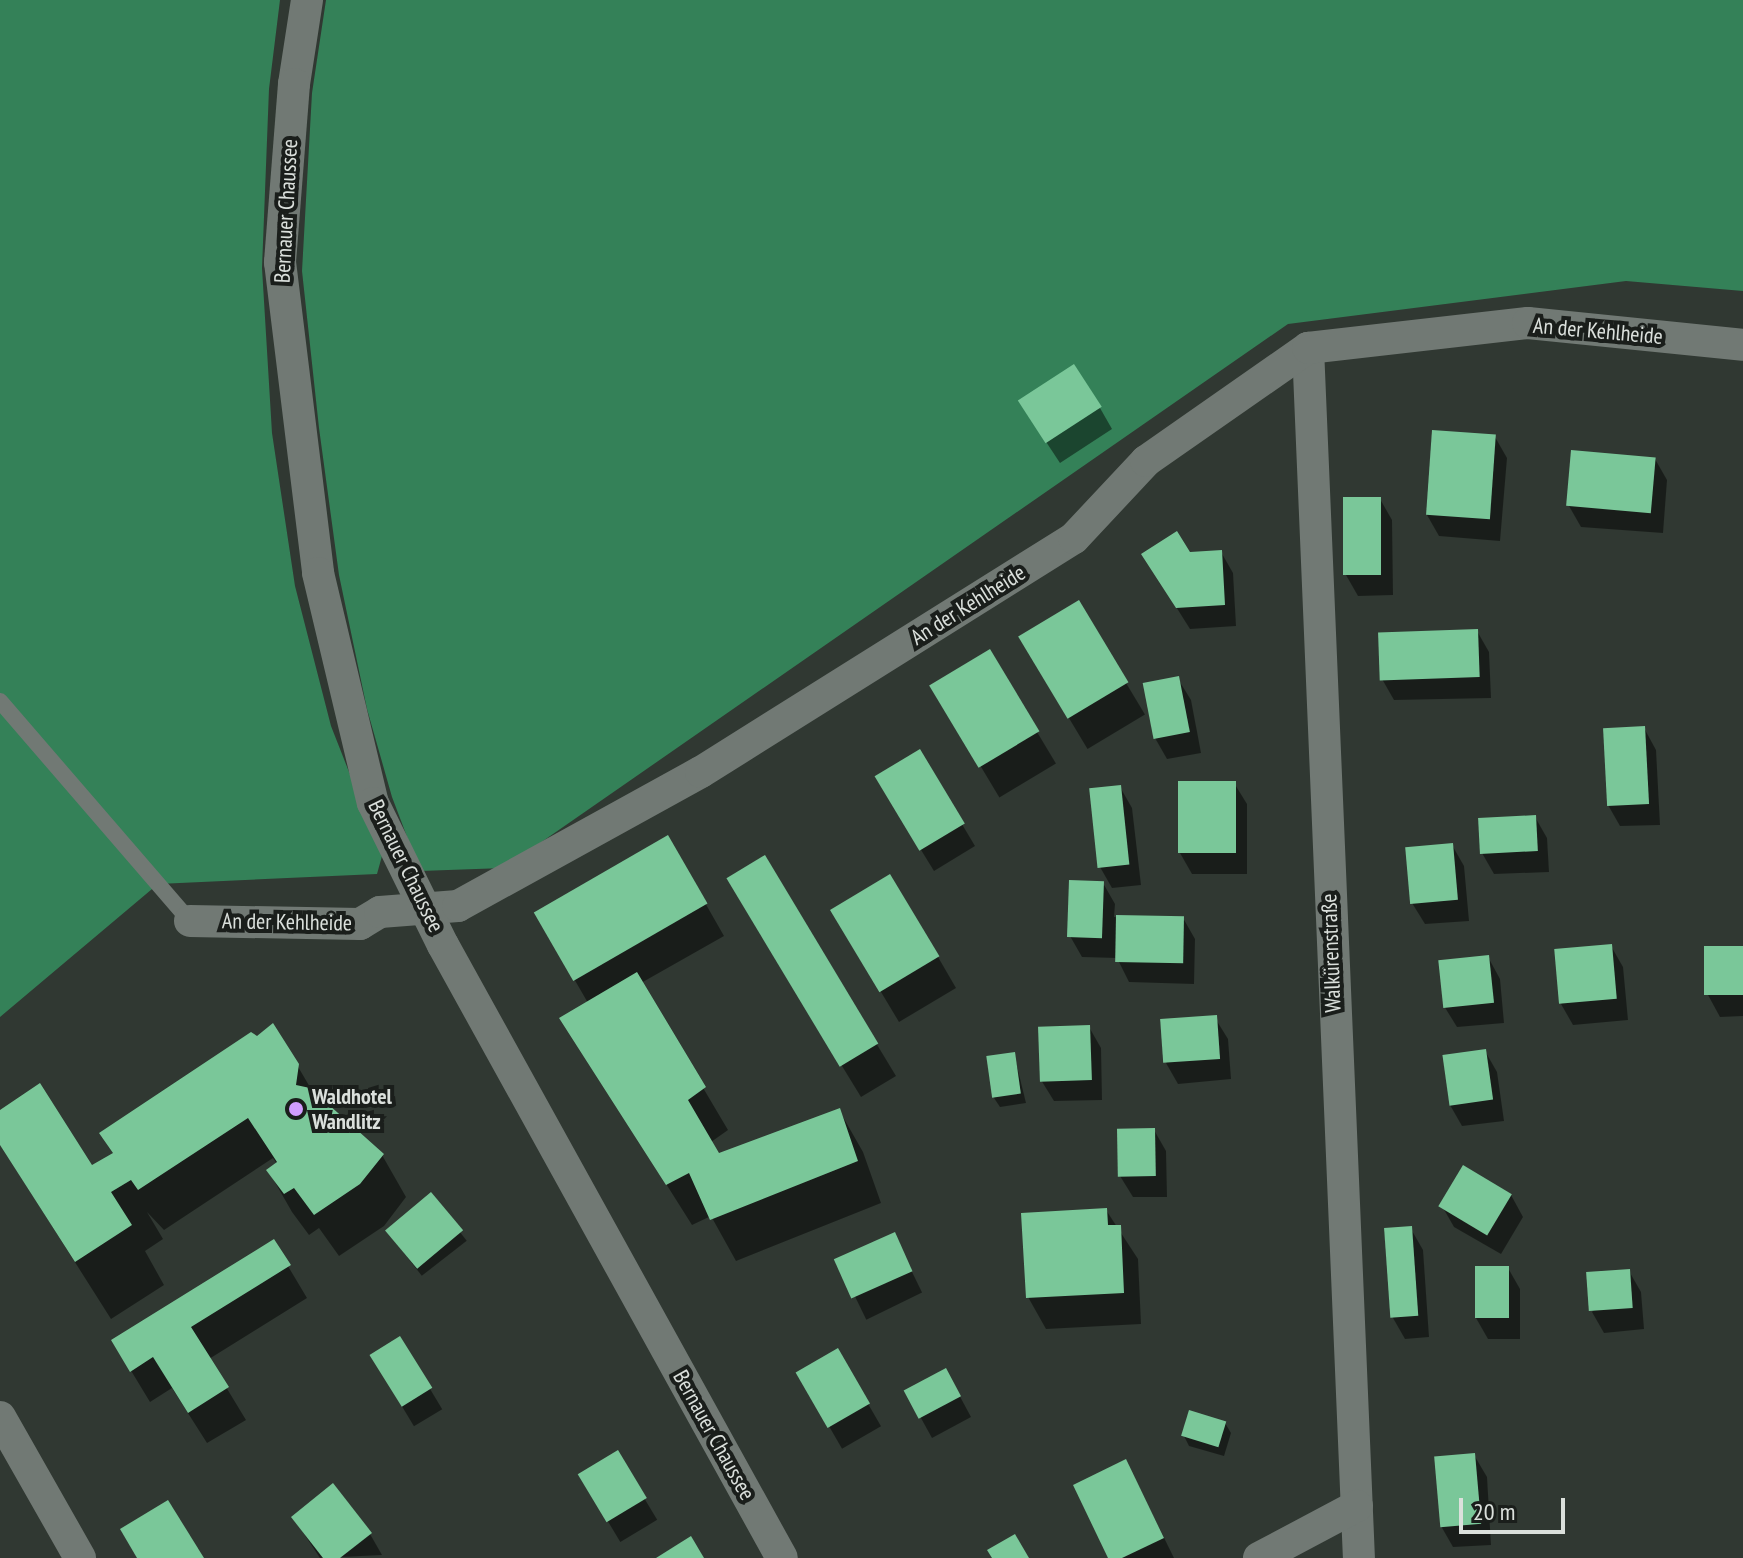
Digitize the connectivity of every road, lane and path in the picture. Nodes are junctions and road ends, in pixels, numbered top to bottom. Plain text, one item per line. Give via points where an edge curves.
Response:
1 (307, 0) edge
2 (1743, 345) edge
3 (1308, 348) junction
4 (0, 701) edge
5 (423, 906) junction
6 (190, 921) joint
7 (0, 1417) edge
8 (1357, 1506) junction
9 (80, 1558) edge
10 (782, 1558) edge
11 (1259, 1558) edge
12 (1359, 1558) edge

1 - 5 street, Bernauer Chaussee via 294,84 280,262 295,422 318,573 373,803
2 - 3 street, An der Kehlheide via 1528,323
3 - 5 street, An der Kehlheide via 1146,461 1061,547 688,779 458,906
3 - 8 street, Walkürenstraße
4 - 6 lane
5 - 6 street, An der Kehlheide via 380,912 360,924
5 - 10 street, Bernauer Chaussee
7 - 9 street
8 - 11 street
8 - 12 street, Walkürenstraße

